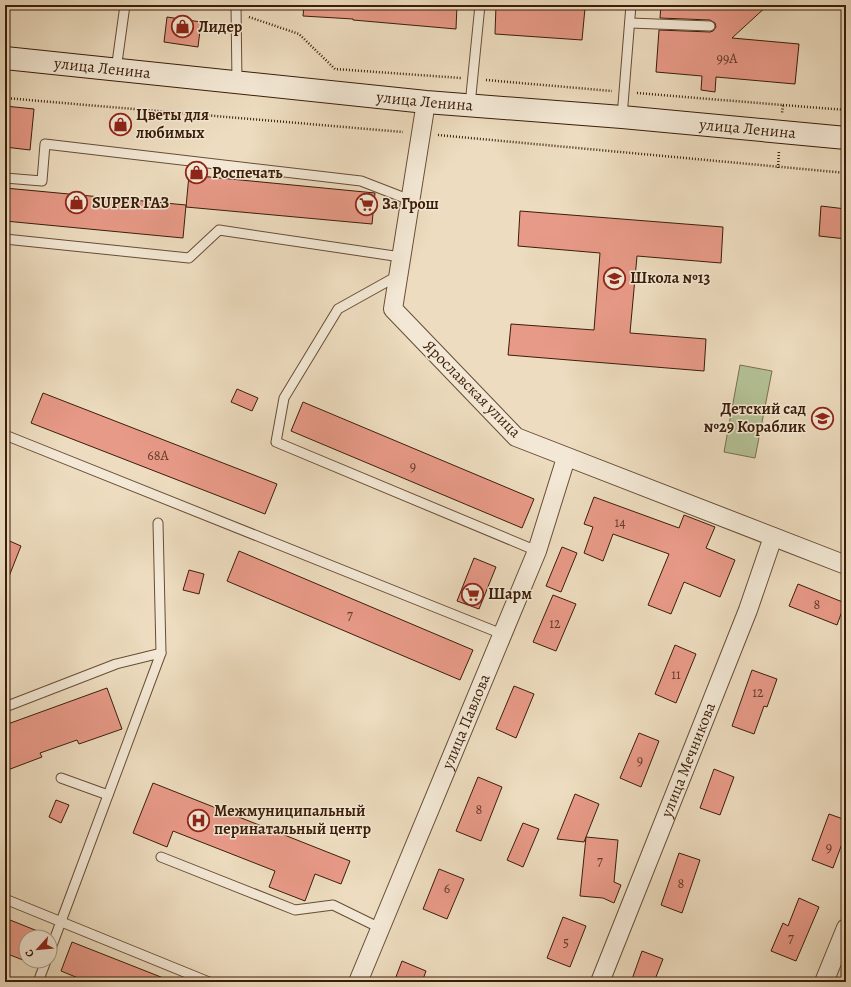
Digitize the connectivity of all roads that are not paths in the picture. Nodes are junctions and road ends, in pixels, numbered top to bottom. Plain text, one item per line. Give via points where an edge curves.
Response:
1 (125, 5) edge
2 (480, 5) edge
3 (632, 5) edge
4 (236, 8) edge
5 (630, 22) junction
6 (710, 26) dead end
7 (5, 58) edge
8 (116, 70) junction
9 (237, 83) junction
10 (426, 102) junction
11 (470, 105) junction
12 (622, 117) junction
13 (846, 138) edge
14 (5, 178) edge
15 (410, 200) junction
16 (5, 239) edge
17 (401, 257) junction
18 (399, 275) junction
19 (5, 435) edge
20 (566, 458) junction
21 (158, 523) dead end
22 (773, 537) junction
23 (537, 551) junction
24 (846, 565) edge
25 (502, 634) junction
26 (161, 653) junction
27 (5, 707) edge
28 (61, 778) dead end
29 (108, 795) junction
30 (162, 857) dead end
31 (5, 899) edge
32 (61, 922) junction
33 (380, 928) junction
34 (846, 928) edge
35 (58, 930) edge
36 (43, 969) edge
37 (38, 982) edge
38 (209, 982) edge
39 (358, 982) edge
40 (600, 982) edge
41 (824, 982) edge

1 - 8 lane
2 - 11 lane
3 - 5 lane
4 - 9 lane
5 - 6 lane
5 - 12 lane
7 - 8 street, улица Ленина
8 - 9 street, улица Ленина
9 - 10 street, улица Ленина
10 - 11 street, улица Ленина
10 - 15 street, Ярославская улица
11 - 12 street, улица Ленина
12 - 13 street, улица Ленина
14 - 15 lane via 42,181 45,144 361,181
15 - 17 street, Ярославская улица
16 - 17 lane via 189,258 219,230
17 - 18 street, Ярославская улица
18 - 20 street, Ярославская улица via 393,309 516,437
18 - 23 lane via 338,310 284,398 276,442
19 - 25 lane
20 - 22 street, Ярославская улица
20 - 23 street, улица Павлова
21 - 26 lane
22 - 24 street, Ярославская улица
22 - 40 street, улица Мечникова via 748,610
23 - 25 street, улица Павлова
25 - 33 street, улица Павлова
26 - 27 lane via 116,664
26 - 29 lane
28 - 29 lane
29 - 32 lane
30 - 33 lane via 295,910 333,905
31 - 32 lane
32 - 35 lane
32 - 38 lane
33 - 39 street, улица Павлова
34 - 41 street
36 - 37 lane

